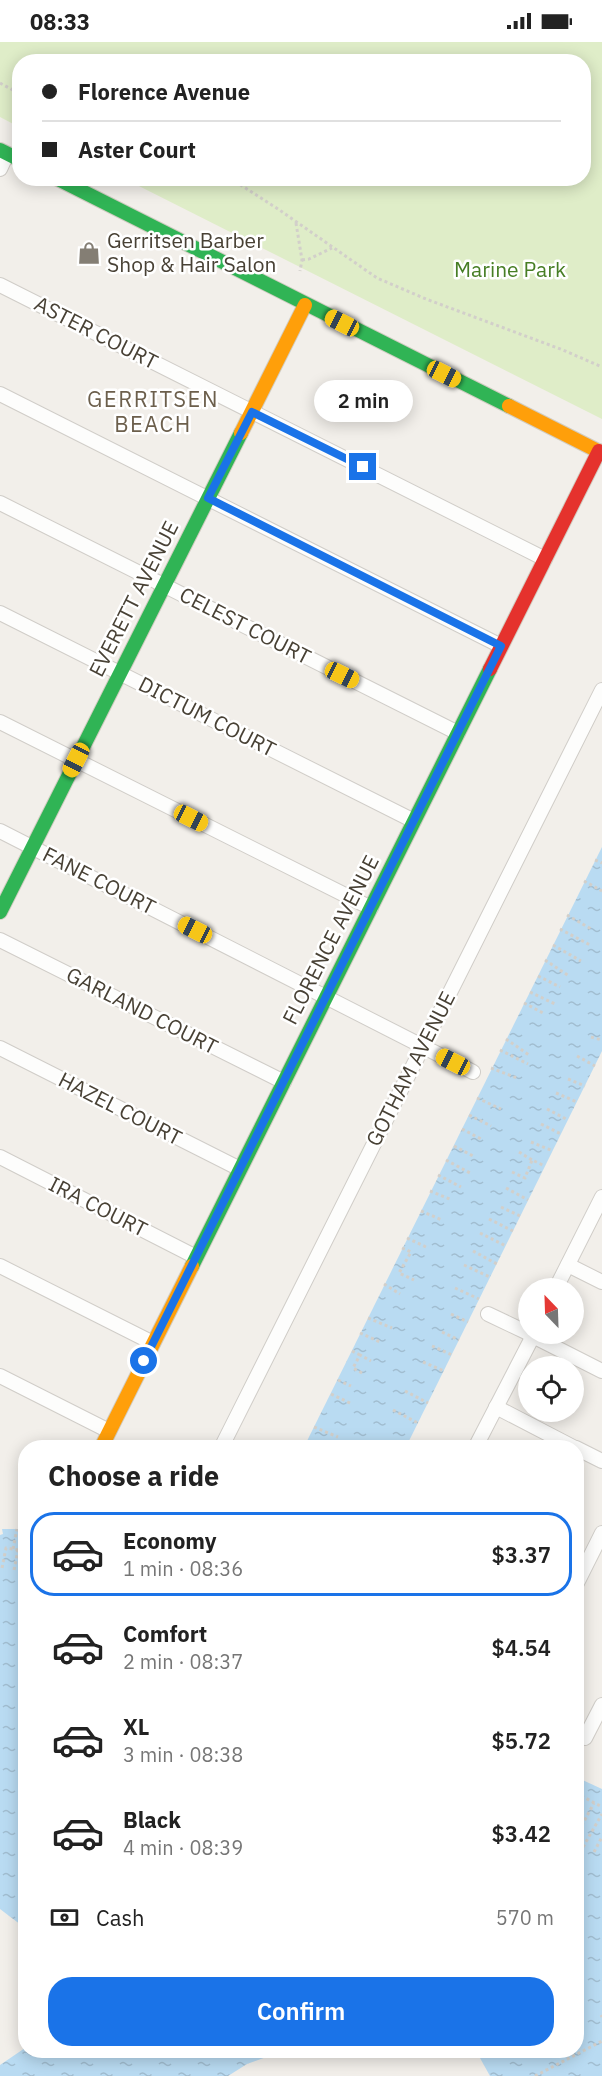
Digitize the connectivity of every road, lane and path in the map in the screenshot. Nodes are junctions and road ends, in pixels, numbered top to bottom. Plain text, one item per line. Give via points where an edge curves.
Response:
1 (9, 155) edge
2 (0, 169) edge
3 (72, 186) edge
4 (242, 186) edge
5 (296, 222) junction
6 (332, 248) junction
7 (302, 260) junction
8 (300, 271) dead end
9 (0, 285) edge
10 (305, 304) junction
11 (602, 367) edge
12 (0, 394) edge
13 (252, 412) junction
14 (600, 452) edge
15 (208, 498) junction
16 (0, 503) edge
17 (545, 559) junction
18 (164, 586) junction
19 (0, 613) edge
20 (501, 646) junction
21 (120, 673) junction
22 (602, 690) edge
23 (0, 722) edge
24 (458, 733) junction
25 (76, 760) junction
26 (414, 821) junction
27 (0, 831) edge
28 (33, 847) junction
29 (595, 860) dead end
30 (602, 863) edge
31 (584, 881) dead end
32 (602, 891) edge
33 (371, 908) junction
34 (0, 912) edge
35 (567, 915) dead end
36 (560, 929) dead end
37 (592, 930) dead end
38 (0, 940) edge
39 (553, 945) dead end
40 (590, 945) dead end
41 (545, 960) dead end
42 (581, 961) dead end
43 (538, 976) dead end
44 (569, 976) dead end
45 (560, 987) dead end
46 (530, 992) dead end
47 (326, 997) junction
48 (524, 1003) dead end
49 (556, 1005) dead end
50 (545, 1014) dead end
51 (591, 1037) dead end
52 (506, 1039) dead end
53 (602, 1040) edge
54 (423, 1046) junction
55 (0, 1048) edge
56 (500, 1050) dead end
57 (530, 1054) dead end
58 (577, 1056) dead end
59 (528, 1064) dead end
60 (595, 1066) dead end
61 (491, 1068) dead end
62 (473, 1072) dead end
63 (517, 1078) dead end
64 (568, 1079) dead end
65 (284, 1082) junction
66 (585, 1086) dead end
67 (556, 1093) dead end
68 (477, 1098) dead end
69 (577, 1102) dead end
70 (501, 1109) dead end
71 (547, 1109) dead end
72 (469, 1114) dead end
73 (568, 1120) dead end
74 (541, 1124) dead end
75 (490, 1126) dead end
76 (462, 1129) dead end
77 (561, 1134) dead end
78 (481, 1139) dead end
79 (531, 1142) dead end
80 (454, 1146) dead end
81 (553, 1151) dead end
82 (519, 1152) dead end
83 (0, 1157) edge
84 (475, 1157) dead end
85 (446, 1160) dead end
86 (532, 1160) junction
87 (545, 1166) dead end
88 (240, 1169) junction
89 (512, 1172) dead end
90 (470, 1173) dead end
91 (438, 1175) dead end
92 (461, 1187) dead end
93 (506, 1188) dead end
94 (430, 1191) dead end
95 (602, 1197) edge
96 (452, 1200) dead end
97 (528, 1200) dead end
98 (501, 1207) dead end
99 (421, 1211) dead end
100 (520, 1216) dead end
101 (489, 1219) dead end
102 (442, 1220) dead end
103 (513, 1231) dead end
104 (480, 1233) dead end
105 (407, 1238) dead end
106 (506, 1246) dead end
107 (426, 1247) dead end
108 (402, 1248) dead end
109 (473, 1251) dead end
110 (196, 1257) junction
111 (496, 1264) dead end
112 (464, 1265) dead end
113 (568, 1265) junction
114 (0, 1266) edge
115 (490, 1277) dead end
116 (561, 1278) edge
117 (414, 1280) dead end
118 (602, 1282) edge
119 (384, 1284) dead end
120 (455, 1288) dead end
121 (400, 1294) dead end
122 (479, 1299) dead end
123 (451, 1314) dead end
124 (488, 1314) dead end
125 (368, 1318) dead end
126 (468, 1322) dead end
127 (392, 1328) dead end
128 (518, 1328) edge
129 (442, 1332) dead end
130 (360, 1333) dead end
131 (459, 1340) dead end
132 (380, 1342) dead end
133 (153, 1343) junction
134 (526, 1344) edge
135 (550, 1344) edge
136 (432, 1346) dead end
137 (352, 1351) dead end
138 (360, 1355) junction
139 (452, 1355) dead end
140 (371, 1360) dead end
141 (423, 1362) dead end
142 (444, 1371) dead end
143 (602, 1371) edge
144 (362, 1373) dead end
145 (0, 1376) edge
146 (338, 1380) dead end
147 (351, 1386) dead end
148 (405, 1391) dead end
149 (331, 1394) dead end
150 (428, 1403) dead end
151 (352, 1404) dead end
152 (496, 1407) junction
153 (393, 1410) dead end
154 (418, 1423) dead end
155 (314, 1427) dead end
156 (109, 1431) junction
157 (338, 1437) dead end
158 (105, 1440) edge
159 (225, 1440) edge
160 (479, 1440) edge
161 (558, 1440) edge
162 (584, 1453) edge
163 (602, 1461) edge
164 (17, 1529) dead end
165 (602, 1533) edge
166 (15, 1549) junction
167 (18, 1550) edge
168 (2, 1568) dead end
169 (584, 1569) edge
170 (14, 1570) dead end
171 (602, 1704) edge
172 (585, 1738) dead end
173 (584, 1797) edge
174 (594, 1803) junction
175 (602, 1807) edge
176 (602, 1814) edge
177 (584, 1821) edge
178 (602, 1837) edge
179 (584, 1845) edge
180 (594, 1852) dead end
181 (602, 2041) edge
182 (584, 2050) edge
183 (569, 2058) edge
184 (535, 2076) edge

1 - 2 street
3 - 10 street
4 - 5 path
5 - 6 path
5 - 7 path
6 - 7 path
6 - 11 path via 377,278
7 - 8 path
9 - 13 street, ASTER COURT
10 - 13 street, EVERETT AVENUE
10 - 14 street
12 - 15 street
13 - 15 street, EVERETT AVENUE
13 - 17 street, ASTER COURT
14 - 17 street, FLORENCE AVENUE
15 - 18 street, EVERETT AVENUE
15 - 20 street
16 - 18 street, CELEST COURT
17 - 20 street, FLORENCE AVENUE
18 - 21 street, EVERETT AVENUE
18 - 24 street, CELEST COURT
19 - 21 street, DICTUM COURT
20 - 24 street, FLORENCE AVENUE
21 - 25 street, EVERETT AVENUE
21 - 26 street, DICTUM COURT
22 - 54 street, GOTHAM AVENUE
23 - 25 street
24 - 26 street, FLORENCE AVENUE
25 - 28 street, EVERETT AVENUE
25 - 33 street
26 - 33 street, FLORENCE AVENUE
27 - 28 street, FANE COURT
28 - 34 street, EVERETT AVENUE
28 - 47 street, FANE COURT
29 - 30 path
31 - 32 path
33 - 47 street, FLORENCE AVENUE
35 - 37 path
36 - 40 path
38 - 65 street, GARLAND COURT
39 - 42 path
41 - 44 path
43 - 45 path
46 - 49 path
47 - 54 street, FANE COURT
47 - 65 street, FLORENCE AVENUE
48 - 50 path
51 - 53 path
52 - 57 path
54 - 62 street, FANE COURT
54 - 159 street, GOTHAM AVENUE
55 - 88 street, HAZEL COURT
56 - 59 path
58 - 60 path
61 - 63 path
64 - 66 path
65 - 88 street, FLORENCE AVENUE
67 - 69 path
68 - 70 path
71 - 73 path
72 - 75 path
74 - 77 path
76 - 78 path
79 - 81 path
80 - 84 path
82 - 86 path
83 - 110 street, IRA COURT
85 - 90 path
86 - 87 path
86 - 89 path via 525,1178
88 - 110 street, FLORENCE AVENUE
91 - 92 path
93 - 97 path
94 - 96 path
95 - 113 street
98 - 100 path
99 - 102 path
101 - 103 path
104 - 106 path
105 - 107 path
108 - 117 path via 411,1252 399,1273
109 - 111 path
110 - 133 street, FLORENCE AVENUE
112 - 115 path
113 - 116 street
113 - 118 street
114 - 133 street
119 - 121 path
120 - 122 path
123 - 126 path
124 - 128 street
125 - 127 path
129 - 131 path
130 - 132 path
133 - 156 street, FLORENCE AVENUE
134 - 152 street
135 - 143 street
136 - 139 path
137 - 138 path
138 - 140 path
138 - 144 path via 353,1368
141 - 142 path
145 - 156 street
146 - 147 path
148 - 150 path
149 - 151 path
152 - 160 street
152 - 161 street
153 - 154 path
155 - 157 path
156 - 158 street, FLORENCE AVENUE
162 - 163 street
164 - 166 path
165 - 169 street
166 - 167 path
166 - 168 path via 6,1548
166 - 170 path
171 - 172 street
173 - 174 path
174 - 175 path
174 - 177 path
176 - 179 path
178 - 180 path
181 - 182 path
183 - 184 path

